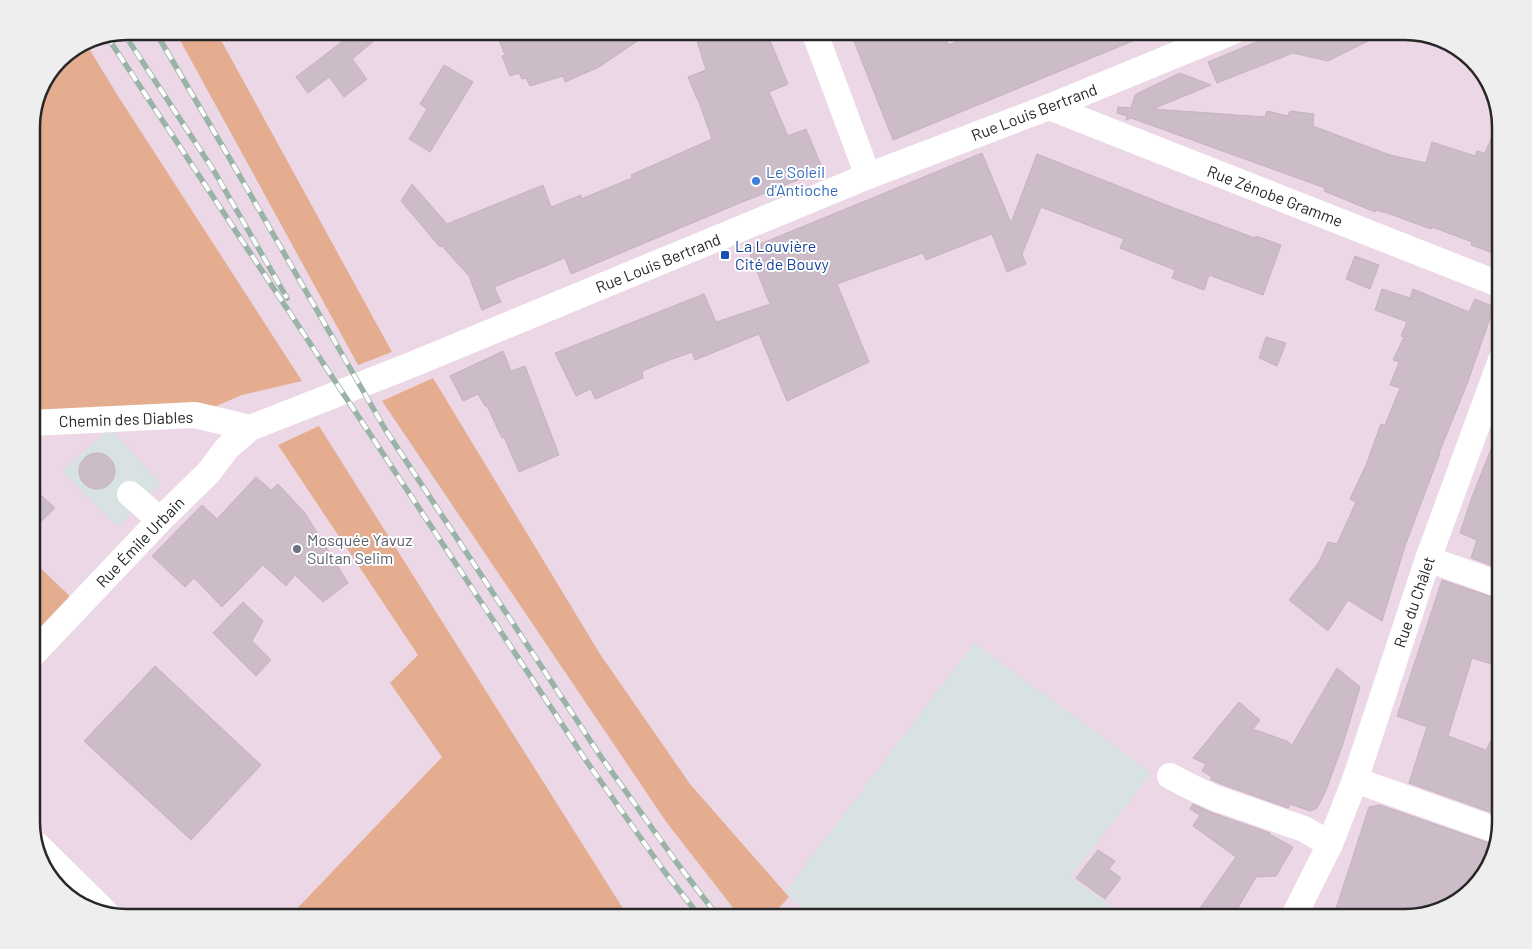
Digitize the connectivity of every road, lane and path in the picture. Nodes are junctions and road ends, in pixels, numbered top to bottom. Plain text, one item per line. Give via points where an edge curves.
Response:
1 (817, 40) edge
2 (1212, 40) edge
3 (1049, 107) junction
4 (868, 176) junction
5 (1492, 281) edge
6 (1492, 385) edge
7 (40, 423) edge
8 (258, 425) junction
9 (130, 494) dead end
10 (160, 520) junction
11 (1428, 559) junction
12 (1492, 582) edge
13 (40, 648) edge
14 (1170, 776) dead end
15 (1354, 780) junction
16 (1491, 828) edge
17 (1330, 844) junction
18 (47, 854) edge
19 (95, 903) edge
20 (1298, 909) edge

1 - 4 street
2 - 3 street, Rue Louis Bertrand
3 - 4 street, Rue Louis Bertrand
3 - 5 street, Rue Zénobe Gramme
4 - 8 street, Rue Louis Bertrand
6 - 11 street, Rue du Châlet
7 - 8 street, Chemin des Diables via 195,416
8 - 10 street, Rue Émile Urbain via 228,448 209,472
9 - 10 street
10 - 13 street, Rue Émile Urbain
11 - 12 street
11 - 15 street, Rue du Châlet
14 - 17 street via 1215,798 1304,829
15 - 16 street
15 - 17 street, Rue du Châlet
17 - 20 street, Rue du Châlet
18 - 19 street

